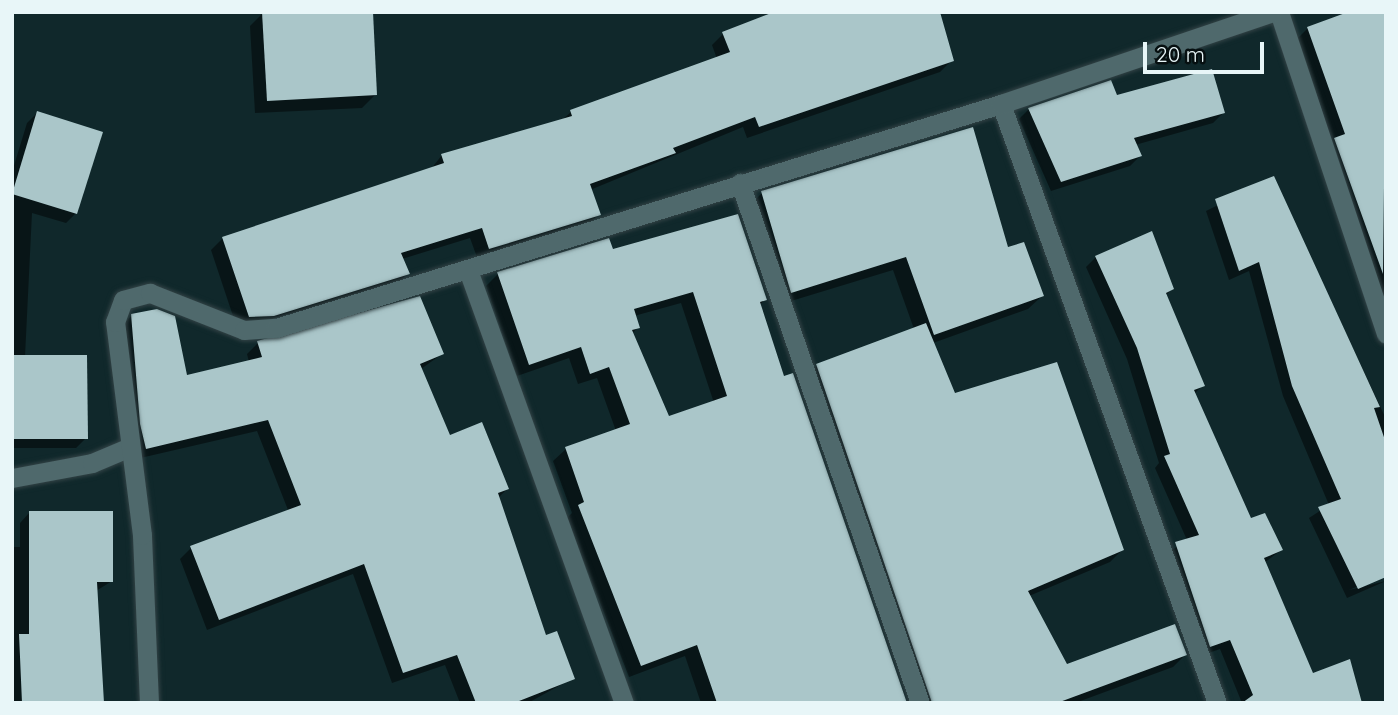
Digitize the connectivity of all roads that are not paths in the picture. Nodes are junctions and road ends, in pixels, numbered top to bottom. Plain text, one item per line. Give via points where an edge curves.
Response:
1 (1273, 12) edge
2 (1279, 12) edge
3 (1001, 104) junction
4 (740, 183) junction
5 (468, 270) junction
6 (1386, 334) edge
7 (128, 448) junction
8 (12, 478) edge
9 (149, 703) edge
10 (624, 703) edge
11 (920, 703) edge
12 (1217, 703) edge

1 - 3 street
2 - 6 street
3 - 4 street
3 - 12 street
4 - 5 street
4 - 11 street
5 - 7 street via 260,331 231,326 150,293 123,300 115,322
5 - 10 street
7 - 8 street via 92,463
7 - 9 street via 142,536

